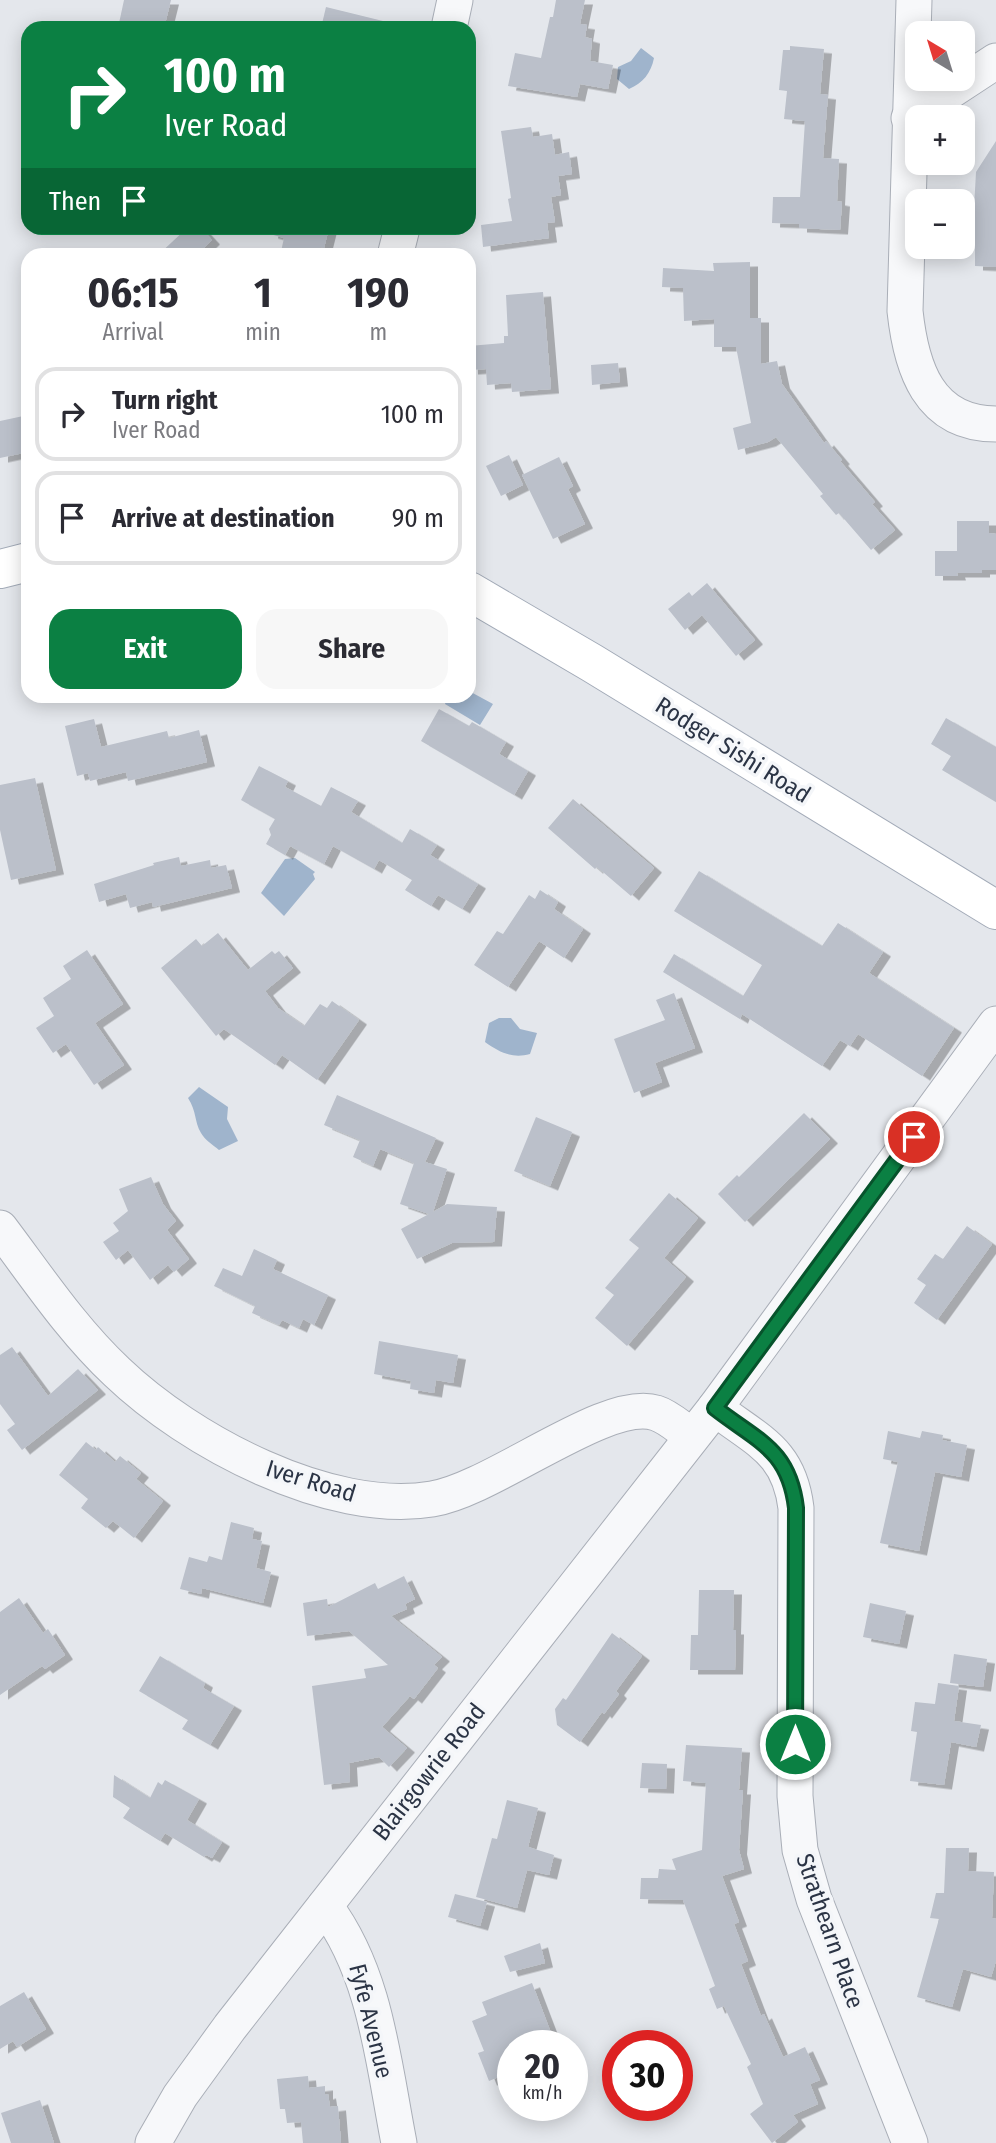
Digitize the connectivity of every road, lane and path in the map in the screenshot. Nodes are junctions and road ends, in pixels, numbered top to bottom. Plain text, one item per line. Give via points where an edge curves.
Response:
1 (455, 0) edge
2 (914, 0) edge
3 (450, 21) edge
4 (996, 61) edge
5 (910, 105) edge
6 (929, 105) edge
7 (908, 175) edge
8 (996, 425) edge
9 (21, 564) edge
10 (0, 569) edge
11 (476, 595) edge
12 (996, 910) edge
13 (996, 1024) edge
14 (0, 1228) edge
15 (715, 1408) junction
16 (692, 1436) junction
17 (325, 1906) junction
18 (153, 2143) edge
19 (399, 2143) edge
20 (910, 2143) edge

1 - 3 street
2 - 5 street
4 - 6 street
7 - 8 street via 905,311 921,382 960,418
9 - 10 main road
11 - 12 main road, Rodger Sishi Road
13 - 15 street
14 - 16 street, Iver Road via 74,1325 150,1403 257,1465 317,1488 384,1501 434,1499 493,1478 624,1412 656,1413
15 - 16 street, Blairgowrie Road
15 - 20 street, Strathearn Place via 777,1457 793,1488 795,1796 800,1850 814,1899
16 - 17 street, Blairgowrie Road
17 - 18 street, Blairgowrie Road via 205,2060
17 - 19 street, Fyfe Avenue via 343,1930 365,1978

